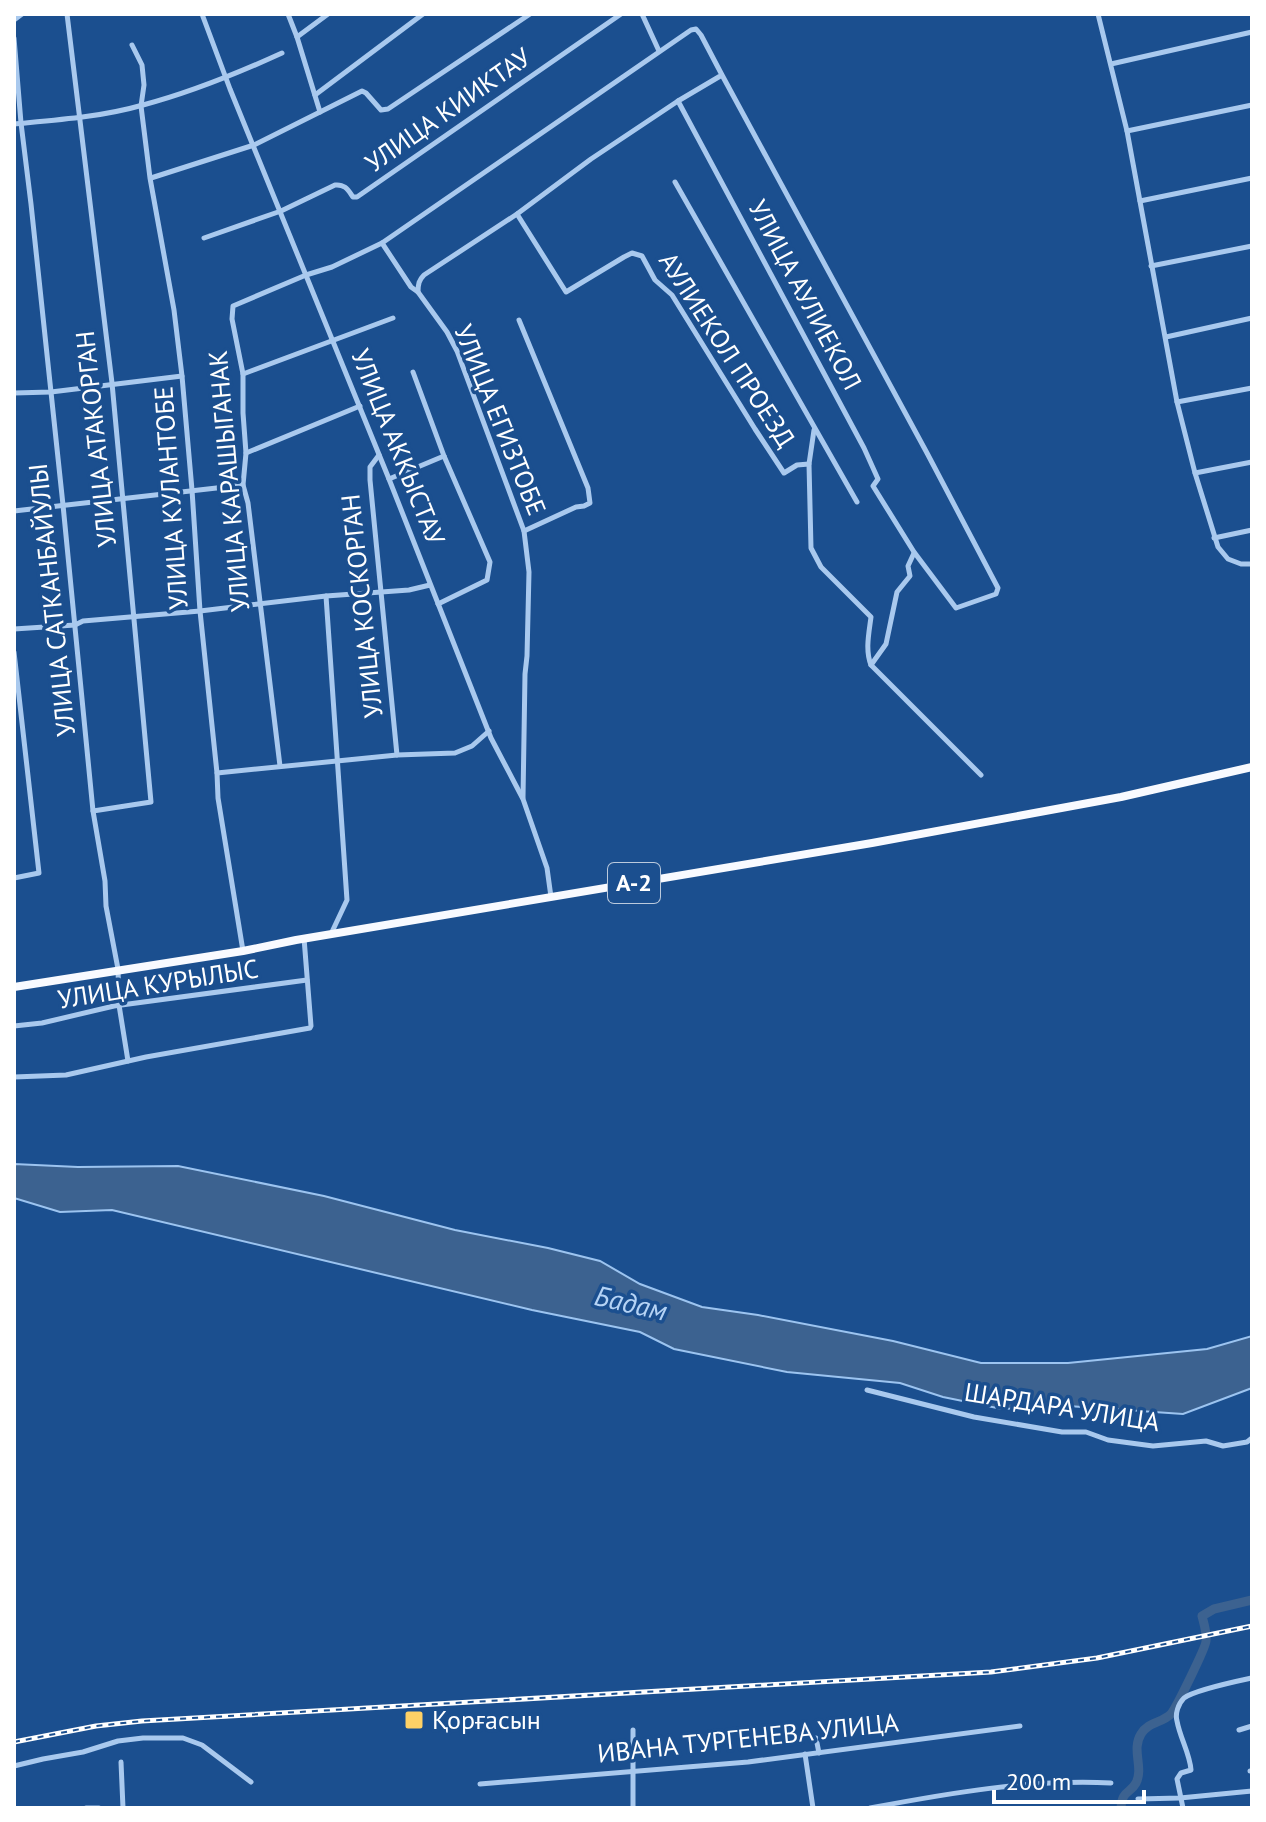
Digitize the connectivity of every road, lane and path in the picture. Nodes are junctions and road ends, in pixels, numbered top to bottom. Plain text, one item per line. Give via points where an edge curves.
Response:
1 (22, 14) edge
2 (67, 14) edge
3 (202, 14) edge
4 (288, 14) edge
5 (328, 14) edge
6 (423, 14) edge
7 (530, 14) edge
8 (621, 14) edge
9 (642, 14) edge
10 (1098, 14) edge
11 (14, 20) edge
12 (1252, 32) edge
13 (297, 37) junction
14 (14, 38) edge
15 (132, 45) dead end
16 (659, 51) junction
17 (282, 53) dead end
18 (1111, 64) junction
19 (722, 75) junction
20 (227, 78) junction
21 (315, 95) junction
22 (678, 101) junction
23 (1252, 105) edge
24 (141, 106) junction
25 (320, 112) junction
26 (81, 118) junction
27 (18, 123) edge
28 (1127, 131) junction
29 (254, 145) junction
30 (150, 178) junction
31 (1252, 178) edge
32 (675, 182) dead end
33 (1140, 201) junction
34 (281, 211) junction
35 (517, 214) junction
36 (204, 238) dead end
37 (382, 243) junction
38 (1252, 246) edge
39 (1151, 266) junction
40 (306, 275) junction
41 (418, 292) junction
42 (393, 318) dead end
43 (1252, 318) edge
44 (519, 320) dead end
45 (1166, 337) junction
46 (334, 340) junction
47 (413, 372) dead end
48 (243, 374) junction
49 (182, 376) junction
50 (112, 383) junction
51 (1252, 388) edge
52 (51, 392) junction
53 (14, 393) edge
54 (1177, 402) junction
55 (360, 406) junction
56 (814, 426) junction
57 (246, 453) junction
58 (379, 455) junction
59 (444, 456) junction
60 (1252, 462) edge
61 (809, 464) junction
62 (1195, 473) junction
63 (389, 479) junction
64 (243, 485) junction
65 (192, 490) junction
66 (123, 499) junction
67 (857, 502) dead end
68 (63, 505) junction
69 (14, 511) edge
70 (1252, 530) edge
71 (524, 531) junction
72 (1214, 538) junction
73 (914, 552) junction
74 (1252, 564) edge
75 (430, 585) junction
76 (381, 592) junction
77 (326, 596) junction
78 (259, 604) junction
79 (438, 604) junction
80 (200, 611) junction
81 (132, 616) junction
82 (75, 625) junction
83 (14, 629) edge
84 (14, 652) edge
85 (871, 665) junction
86 (489, 731) junction
87 (397, 755) junction
88 (338, 761) junction
89 (280, 766) junction
90 (1252, 767) edge
91 (217, 773) junction
92 (981, 775) dead end
93 (523, 799) junction
94 (93, 811) junction
95 (14, 878) edge
96 (551, 897) junction
97 (331, 934) junction
98 (304, 938) junction
99 (243, 951) junction
100 (118, 969) junction
101 (307, 980) junction
102 (14, 987) edge
103 (119, 1005) junction
104 (14, 1026) edge
105 (128, 1061) junction
106 (14, 1077) edge
107 (867, 1390) dead end
108 (1252, 1438) edge
109 (1252, 1678) edge
110 (1020, 1726) dead end
111 (1252, 1726) edge
112 (633, 1730) dead end
113 (1239, 1730) dead end
114 (816, 1738) dead end
115 (819, 1753) junction
116 (805, 1754) junction
117 (121, 1762) dead end
118 (14, 1766) edge
119 (633, 1772) junction
120 (251, 1782) dead end
121 (1111, 1783) dead end
122 (480, 1784) dead end
123 (1252, 1791) edge
124 (1180, 1798) junction
125 (1138, 1799) dead end
126 (86, 1808) edge
127 (99, 1808) edge
128 (123, 1808) edge
129 (633, 1808) edge
130 (813, 1808) edge
131 (870, 1808) edge
132 (1183, 1808) edge

1 - 11 street
2 - 26 street, УЛИЦА АТАКОРГАН
3 - 20 street, УЛИЦА АККЫСТАУ
4 - 13 street
5 - 13 street
6 - 21 street
7 - 25 street via 388,109 381,110 362,91
8 - 34 street, УЛИЦА КИИКТАУ via 357,197 335,185
9 - 16 street
10 - 18 street
12 - 18 street
13 - 21 street
14 - 27 street, УЛИЦА САТКАНБАЙУЛЫ
15 - 24 street, УЛИЦА КУЛАНТОБЕ via 142,65
16 - 19 street, УЛИЦА КАРАШЫГАНАК via 696,29
16 - 37 street, УЛИЦА КАРАШЫГАНАК
17 - 20 street
18 - 28 street
19 - 22 street
19 - 73 street, УЛИЦА АУЛИЕКОЛ via 927,453 998,588 996,594 956,608
20 - 24 street
20 - 29 street, УЛИЦА АККЫСТАУ
21 - 25 street
22 - 35 street
22 - 73 street, УЛИЦА АУЛИЕКОЛ via 864,448 878,479 873,486
23 - 28 street
24 - 26 street
24 - 30 street, УЛИЦА КУЛАНТОБЕ
25 - 29 street
26 - 27 street
26 - 50 street, УЛИЦА АТАКОРГАН
27 - 52 street, УЛИЦА САТКАНБАЙУЛЫ
28 - 33 street
29 - 30 street
29 - 34 street, УЛИЦА АККЫСТАУ
30 - 49 street, УЛИЦА КУЛАНТОБЕ
31 - 33 street
32 - 56 street, АУЛИЕКОЛ ПРОЕЗД
33 - 39 street
34 - 36 street, УЛИЦА КИИКТАУ
34 - 40 street, УЛИЦА АККЫСТАУ
35 - 41 street via 424,275
35 - 61 street, АУЛИЕКОЛ ПРОЕЗД via 566,292 632,253 642,256 784,473
37 - 40 street, УЛИЦА КАРАШЫГАНАК
37 - 41 street, УЛИЦА ЕГИЗТОБЕ
38 - 39 street
39 - 45 street
40 - 46 street, УЛИЦА АККЫСТАУ
40 - 48 street, УЛИЦА КАРАШЫГАНАК via 233,306
41 - 71 street, УЛИЦА ЕГИЗТОБЕ via 457,351
42 - 46 street
43 - 45 street
44 - 71 street via 590,503
45 - 54 street
46 - 48 street
46 - 55 street, УЛИЦА АККЫСТАУ
47 - 59 street
48 - 57 street, УЛИЦА КАРАШЫГАНАК
49 - 50 street
49 - 65 street, УЛИЦА КУЛАНТОБЕ
50 - 52 street
50 - 66 street, УЛИЦА АТАКОРГАН
51 - 54 street
52 - 53 street
52 - 68 street, УЛИЦА САТКАНБАЙУЛЫ
54 - 62 street
55 - 57 street
55 - 58 street, УЛИЦА АККЫСТАУ
56 - 61 street, АУЛИЕКОЛ ПРОЕЗД
56 - 67 street, АУЛИЕКОЛ ПРОЕЗД
57 - 64 street, УЛИЦА КАРАШЫГАНАК
58 - 63 street, УЛИЦА АККЫСТАУ
58 - 76 street, УЛИЦА КОСКОРГАН via 370,467 370,480
59 - 63 street, УЛИЦА КОСКОРГАН
59 - 79 street via 490,562 487,580
60 - 62 street
61 - 85 street, АУЛИЕКОЛ ПРОЕЗД via 811,548 821,567 871,617
62 - 72 street
63 - 75 street, УЛИЦА АККЫСТАУ
64 - 65 street
64 - 78 street, УЛИЦА КАРАШЫГАНАК
65 - 66 street
65 - 80 street, УЛИЦА КУЛАНТОБЕ
66 - 68 street
66 - 81 street, УЛИЦА АТАКОРГАН
68 - 69 street
68 - 82 street, УЛИЦА САТКАНБАЙУЛЫ
70 - 72 street
71 - 93 street, УЛИЦА ЕГИЗТОБЕ via 529,572
72 - 74 street via 1228,559
73 - 85 street via 910,576 897,592 886,644
75 - 76 street
75 - 79 street, УЛИЦА АККЫСТАУ
76 - 77 street
76 - 87 street, УЛИЦА КОСКОРГАН
77 - 78 street
77 - 88 street
78 - 80 street
78 - 89 street, УЛИЦА КАРАШЫГАНАК
79 - 86 street, УЛИЦА АККЫСТАУ
80 - 81 street
80 - 91 street, УЛИЦА КУЛАНТОБЕ
81 - 82 street
81 - 94 street, УЛИЦА АТАКОРГАН via 151,802
82 - 83 street
82 - 94 street, УЛИЦА САТКАНБАЙУЛЫ
84 - 95 street via 39,873
85 - 92 street
86 - 87 street via 455,753
86 - 93 street, УЛИЦА АККЫСТАУ
87 - 88 street
88 - 89 street
88 - 97 street via 347,900
89 - 91 street
90 - 96 highway, A-2 via 1121,797
91 - 99 street, УЛИЦА КУЛАНТОБЕ
93 - 96 street, УЛИЦА АККЫСТАУ via 547,868
94 - 100 street, УЛИЦА САТКАНБАЙУЛЫ
96 - 97 highway, A-2
97 - 98 highway, A-2
98 - 99 highway, A-2
98 - 101 street
99 - 100 highway, A-2
100 - 102 highway, A-2
100 - 103 street, УЛИЦА САТКАНБАЙУЛЫ
101 - 103 street, УЛИЦА КУРЫЛЫС
101 - 105 street via 310,1028
103 - 104 street, УЛИЦА КУРЫЛЫС
103 - 105 street, УЛИЦА САТКАНБАЙУЛЫ
105 - 106 street via 66,1075
107 - 108 street, ШАРДАРА УЛИЦА via 974,1417 1153,1446 1206,1441 1223,1446
109 - 124 street via 1184,1698 1177,1723 1191,1770 1177,1779
110 - 115 street, ИВАНА ТУРГЕНЕВА УЛИЦА
111 - 113 street
112 - 119 street
114 - 115 street
115 - 116 street, ИВАНА ТУРГЕНЕВА УЛИЦА
116 - 119 street, ИВАНА ТУРГЕНЕВА УЛИЦА
116 - 130 street
117 - 128 street
118 - 120 street via 118,1741 183,1738 202,1745
119 - 122 street, ИВАНА ТУРГЕНЕВА УЛИЦА
119 - 129 street
121 - 131 street via 1031,1783
123 - 124 street
124 - 125 street
124 - 132 street
126 - 127 street

